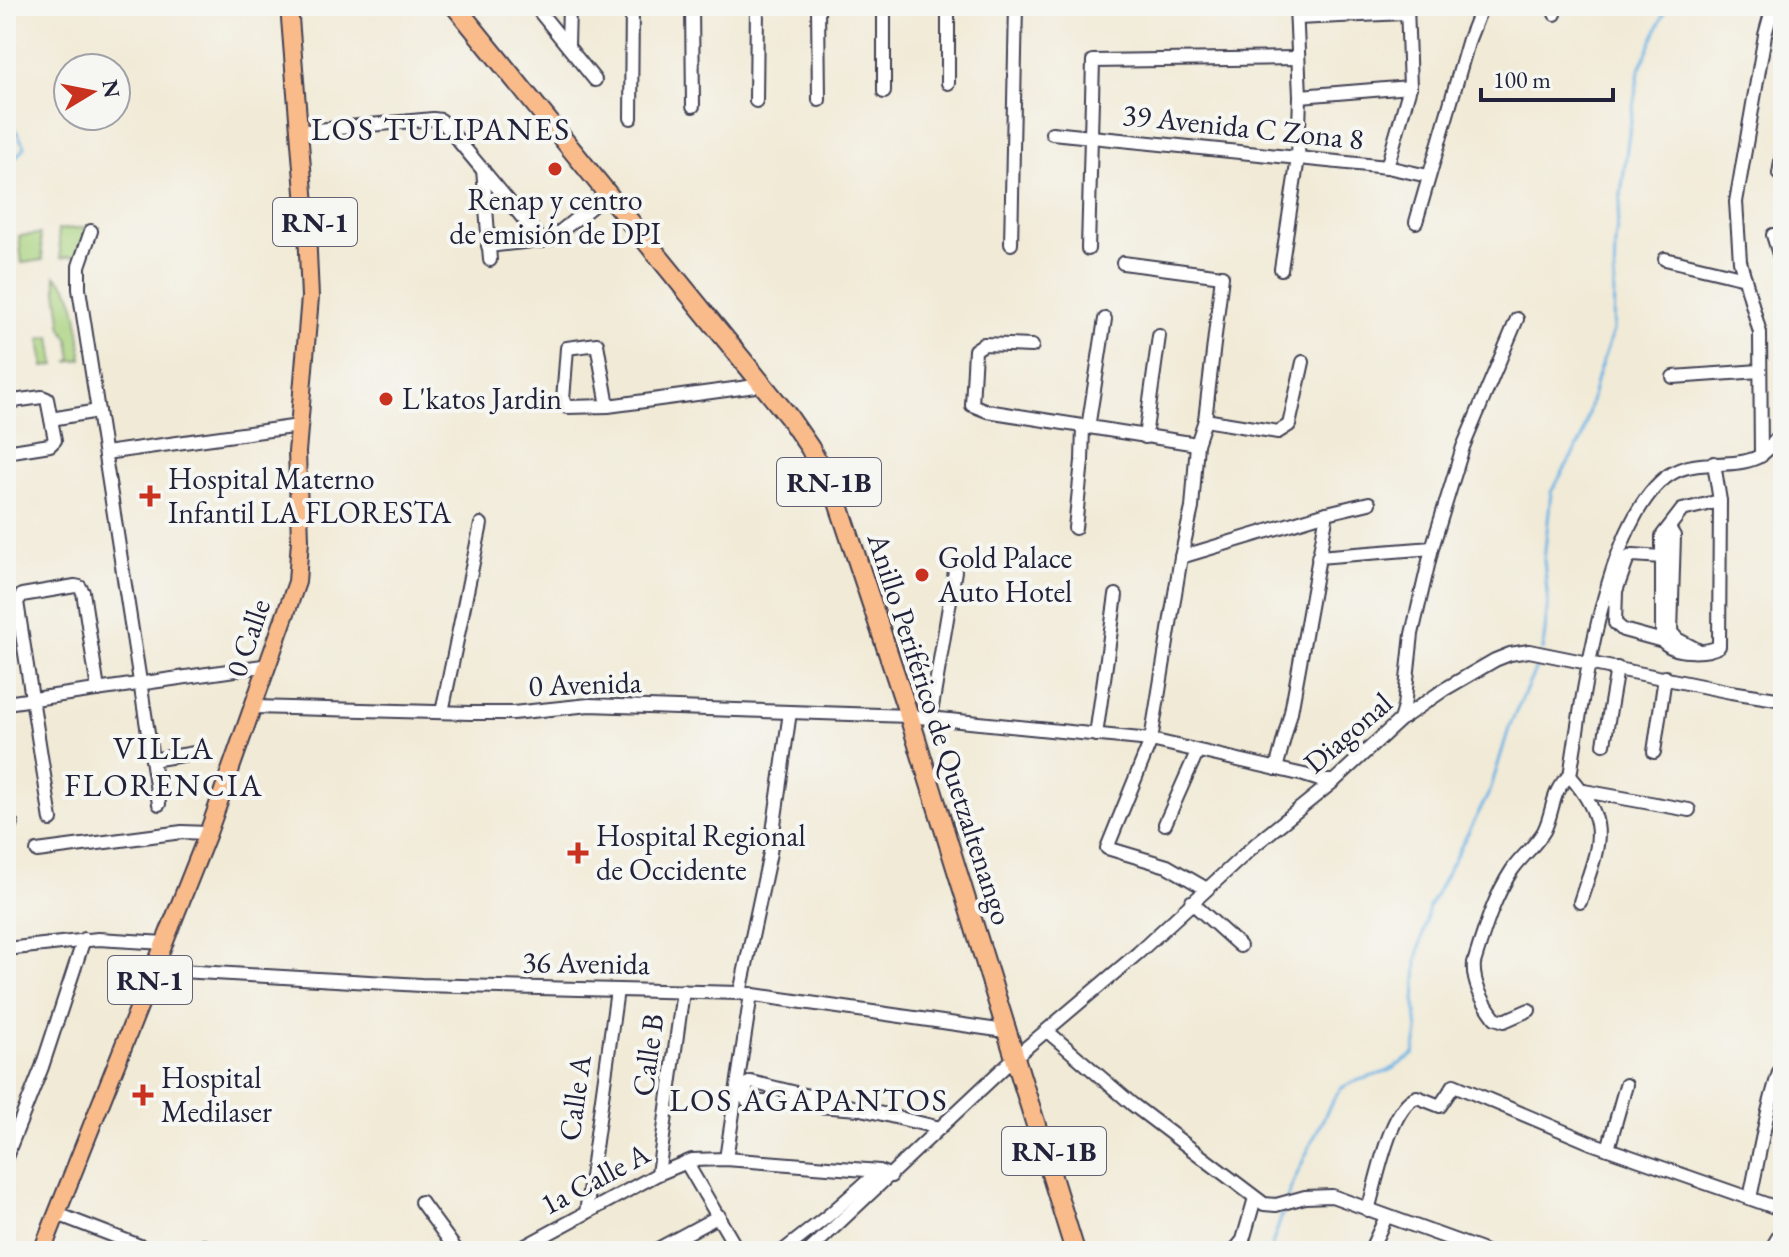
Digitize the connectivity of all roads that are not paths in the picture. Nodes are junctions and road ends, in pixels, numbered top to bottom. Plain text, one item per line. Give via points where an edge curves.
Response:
1 (289, 6) edge
2 (298, 6) edge
3 (455, 6) edge
4 (470, 6) edge
5 (535, 6) edge
6 (569, 6) edge
7 (632, 6) edge
8 (692, 6) edge
9 (757, 6) edge
10 (818, 6) edge
11 (884, 6) edge
12 (948, 6) edge
13 (1016, 6) edge
14 (1482, 6) edge
15 (1773, 6) edge
16 (1406, 9) edge
17 (1350, 11) edge
18 (1297, 12) edge
19 (568, 46) junction
20 (1298, 58) junction
21 (595, 80) dead end
22 (948, 83) dead end
23 (1410, 87) junction
24 (884, 92) dead end
25 (1300, 96) junction
26 (819, 100) dead end
27 (756, 101) dead end
28 (693, 106) dead end
29 (631, 118) dead end
30 (307, 131) junction
31 (1052, 133) dead end
32 (1089, 138) junction
33 (1783, 149) edge
34 (1298, 158) junction
35 (1387, 167) junction
36 (483, 169) junction
37 (1779, 174) dead end
38 (1428, 176) junction
39 (607, 194) junction
40 (1416, 222) dead end
41 (91, 231) dead end
42 (542, 241) junction
43 (1011, 244) dead end
44 (1779, 244) edge
45 (488, 246) junction
46 (1088, 249) dead end
47 (1665, 259) dead end
48 (490, 260) dead end
49 (1123, 263) dead end
50 (1783, 267) edge
51 (1281, 269) dead end
52 (1745, 278) junction
53 (1105, 319) dead end
54 (1517, 319) dead end
55 (1159, 336) dead end
56 (1032, 346) dead end
57 (1303, 362) dead end
58 (1760, 371) junction
59 (1673, 377) dead end
60 (763, 385) junction
61 (6, 402) edge
62 (608, 406) junction
63 (98, 411) junction
64 (51, 419) junction
65 (1205, 420) junction
66 (299, 426) junction
67 (1086, 428) junction
68 (1783, 431) edge
69 (1145, 437) junction
70 (1197, 444) junction
71 (6, 452) edge
72 (105, 453) junction
73 (1761, 456) junction
74 (1714, 463) junction
75 (1720, 501) junction
76 (1369, 503) dead end
77 (1327, 513) junction
78 (481, 524) dead end
79 (1075, 528) dead end
80 (1669, 528) junction
81 (1432, 548) junction
82 (1181, 557) junction
83 (1318, 557) junction
84 (1662, 557) junction
85 (955, 571) dead end
86 (1116, 595) dead end
87 (1663, 641) junction
88 (1698, 650) junction
89 (1590, 662) junction
90 (269, 665) junction
91 (1617, 668) junction
92 (1665, 677) junction
93 (141, 683) junction
94 (98, 690) junction
95 (32, 699) junction
96 (1783, 700) edge
97 (6, 703) edge
98 (258, 708) junction
99 (442, 712) junction
100 (790, 712) junction
101 (919, 718) junction
102 (1400, 720) junction
103 (1096, 735) junction
104 (1151, 740) junction
105 (1604, 744) dead end
106 (1197, 752) junction
107 (1654, 752) dead end
108 (195, 753) dead end
109 (152, 760) junction
110 (1276, 769) junction
111 (1570, 776) junction
112 (1334, 781) junction
113 (1584, 791) junction
114 (159, 804) dead end
115 (1689, 810) dead end
116 (51, 820) dead end
117 (1165, 824) dead end
118 (208, 833) junction
119 (37, 851) dead end
120 (1205, 888) junction
121 (1191, 902) junction
122 (1580, 902) dead end
123 (84, 939) junction
124 (165, 943) junction
125 (1240, 946) dead end
126 (6, 949) edge
127 (164, 970) junction
128 (617, 990) junction
129 (683, 991) junction
130 (745, 994) junction
131 (1529, 1010) dead end
132 (1005, 1031) junction
133 (1047, 1031) junction
134 (1018, 1055) junction
135 (1783, 1061) edge
136 (1626, 1085) dead end
137 (1777, 1095) edge
138 (859, 1109) junction
139 (940, 1128) junction
140 (1608, 1149) junction
141 (6, 1157) edge
142 (726, 1159) junction
143 (686, 1162) junction
144 (658, 1174) junction
145 (885, 1174) junction
146 (1255, 1198) junction
147 (1750, 1198) junction
148 (421, 1202) dead end
149 (1368, 1210) junction
150 (1783, 1210) edge
151 (586, 1213) junction
152 (719, 1216) junction
153 (65, 1217) junction
154 (1386, 1217) junction
155 (1781, 1237) edge
156 (42, 1251) edge
157 (52, 1251) edge
158 (153, 1251) edge
159 (200, 1251) edge
160 (227, 1251) edge
161 (457, 1251) edge
162 (516, 1251) edge
163 (654, 1251) edge
164 (738, 1251) edge
165 (783, 1251) edge
166 (809, 1251) edge
167 (1075, 1251) edge
168 (1086, 1251) edge
169 (1234, 1251) edge
170 (1370, 1251) edge
171 (1484, 1251) edge
172 (1770, 1251) edge

1 - 66 main road, 0 Calle / RN-1 via 310,297
2 - 30 main road, 0 Calle / RN-1
3 - 39 highway, Anillo Periférico de Quetzaltenango / RN-1B
4 - 101 highway, Anillo Periférico de Quetzaltenango / RN-1B via 820,445 853,515
5 - 19 street
6 - 19 street
7 - 29 street
8 - 28 street
9 - 27 street
10 - 26 street
11 - 24 street
12 - 22 street
13 - 43 street
14 - 38 street
15 - 52 street via 1736,202
16 - 17 street
16 - 23 street
17 - 18 street
18 - 20 street
19 - 21 street
20 - 25 street
20 - 32 street via 1096,59 1091,64
23 - 25 street
23 - 35 street
25 - 34 street
30 - 36 street via 433,119 448,125
30 - 98 main road, 0 Calle / RN-1 via 318,308 306,462 308,568 296,615
31 - 32 street, 39 Avenida C Zona 8
32 - 34 street, 39 Avenida C Zona 8
32 - 46 street
33 - 37 street
34 - 35 street, 39 Avenida C Zona 8
34 - 51 street
35 - 38 street, 39 Avenida C Zona 8
36 - 42 street
36 - 45 street
38 - 40 street
39 - 42 street
39 - 60 highway, Anillo Periférico de Quetzaltenango / RN-1B
41 - 63 street via 78,280
42 - 45 street
44 - 50 street
45 - 48 street
47 - 52 street
49 - 65 street via 1222,276
52 - 58 street via 1760,333
53 - 67 street
54 - 81 street via 1463,447
55 - 69 street
56 - 67 street via 978,346 972,405
57 - 65 street via 1285,430
58 - 59 street
58 - 73 street
60 - 62 street
60 - 101 highway, Anillo Periférico de Quetzaltenango / RN-1B via 808,445 838,502
61 - 64 street via 42,397 49,402
62 - 62 street via 567,407 567,348 597,344
63 - 64 street
63 - 72 street
64 - 71 street via 53,443
65 - 70 street
66 - 72 street
66 - 90 main road, 0 Calle / RN-1 via 299,568
67 - 69 street
67 - 79 street
68 - 73 street
69 - 70 street
70 - 82 street via 1192,508
72 - 93 street
73 - 74 street
74 - 75 street
74 - 89 street via 1670,474 1637,513 1604,593
75 - 80 street via 1682,510
75 - 88 street via 1719,646
76 - 77 street
77 - 82 street
77 - 83 street
78 - 99 street
80 - 84 street via 1662,536
80 - 88 street via 1674,536 1671,632
81 - 83 street
81 - 102 street
82 - 104 street
83 - 110 street
84 - 87 street
84 - 87 street via 1628,558 1616,591 1615,623
85 - 101 street
86 - 103 street
87 - 88 street
89 - 91 street, Diagonal
89 - 102 street, Diagonal via 1529,651 1495,660
89 - 111 street
90 - 93 street
90 - 98 main road, 0 Calle / RN-1
91 - 92 street, Diagonal
91 - 105 street
92 - 96 street, Diagonal
92 - 107 street
93 - 94 street
93 - 109 street
94 - 95 street
94 - 95 street via 83,592 75,586 22,595 17,602
95 - 97 street
95 - 116 street
98 - 99 street, 0 Avenida
98 - 118 main road, 0 Calle / RN-1
98 - 127 main road, 0 Calle / RN-1 via 231,798
99 - 100 street, 0 Avenida via 513,713 589,705
100 - 101 street, 0 Avenida
100 - 130 street
101 - 103 street, 0 Avenida
101 - 132 highway, Anillo Periférico de Quetzaltenango / RN-1B
101 - 134 highway, Anillo Periférico de Quetzaltenango / RN-1B
102 - 112 street, Diagonal
103 - 104 street, 0 Avenida
104 - 106 street, 0 Avenida
104 - 120 street via 1107,848 1167,866
106 - 110 street, 0 Avenida
106 - 117 street
108 - 109 street
109 - 114 street
110 - 112 street, 0 Avenida
111 - 113 street
111 - 131 street via 1558,786 1541,835 1500,889 1474,963 1478,990 1495,1018 1504,1021
112 - 120 street, Diagonal
113 - 115 street
113 - 122 street via 1594,809 1598,835
118 - 119 street
118 - 124 main road, 0 Calle / RN-1
120 - 121 street, Diagonal
121 - 125 street
121 - 133 street, Diagonal
123 - 124 street
123 - 126 street
123 - 141 street
124 - 156 main road, 0 Calle / RN-1
127 - 128 street, 36 Avenida
127 - 153 main road, 0 Calle / RN-1
128 - 129 street, 36 Avenida
128 - 151 street, Calle A
129 - 130 street, 36 Avenida
129 - 144 street, Calle B
130 - 132 street, 36 Avenida
130 - 142 street
132 - 134 highway, Anillo Periférico de Quetzaltenango / RN-1B
133 - 134 street, Diagonal
133 - 146 street
134 - 139 street, Diagonal
134 - 167 highway, Anillo Periférico de Quetzaltenango / RN-1B
134 - 168 highway, Anillo Periférico de Quetzaltenango / RN-1B
135 - 137 street
136 - 140 street
137 - 147 street
138 - 138 street via 751,1082 747,1084 748,1101
138 - 139 street
139 - 145 street, Diagonal
140 - 147 street
140 - 149 street via 1454,1085 1440,1106 1417,1097 1408,1101 1388,1138
142 - 143 street, 1a Calle A
142 - 145 street, 1a Calle A
143 - 144 street, 1a Calle A
143 - 152 street
144 - 151 street, 1a Calle A
145 - 165 street
145 - 166 street
146 - 149 street via 1276,1205 1332,1196
146 - 169 street via 1243,1240
147 - 150 street
148 - 161 street
149 - 154 street
151 - 162 street, 1a Calle A
152 - 163 street
152 - 164 street
153 - 157 main road, 0 Calle / RN-1
153 - 158 street
154 - 170 street
154 - 171 street
155 - 172 street
159 - 160 street via 204,1246

